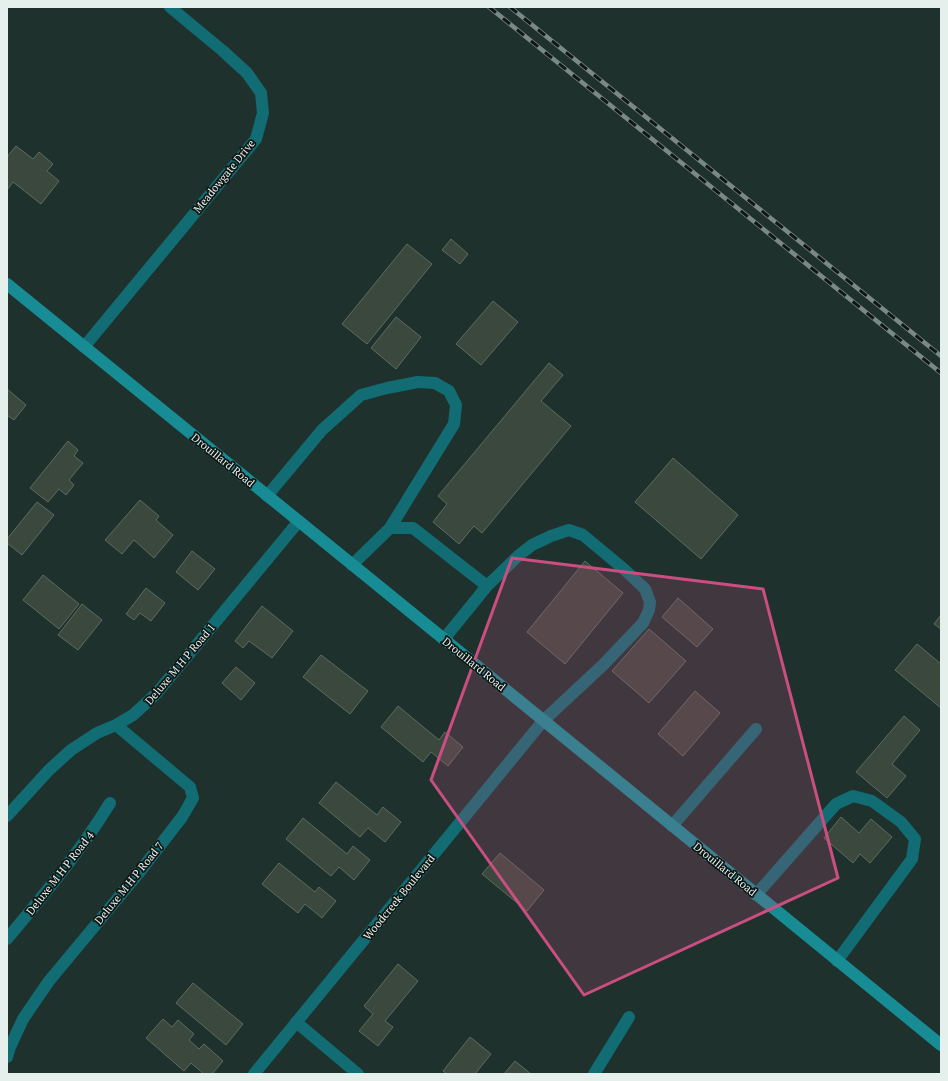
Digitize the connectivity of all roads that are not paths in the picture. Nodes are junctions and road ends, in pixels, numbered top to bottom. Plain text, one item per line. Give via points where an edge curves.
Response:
1 (170, 7) edge
2 (7, 284) edge
3 (84, 347) junction
4 (267, 496) junction
5 (298, 521) junction
6 (390, 528) junction
7 (352, 564) junction
8 (487, 586) junction
9 (444, 639) junction
10 (543, 721) junction
11 (116, 725) junction
12 (756, 729) dead end
13 (110, 803) dead end
14 (7, 816) edge
15 (672, 826) junction
16 (756, 895) junction
17 (7, 939) edge
18 (837, 961) junction
19 (630, 1017) dead end
20 (296, 1022) junction
21 (941, 1045) edge
22 (7, 1057) edge
23 (254, 1074) edge
24 (358, 1074) edge
25 (594, 1074) edge

1 - 3 street, Meadowgate Drive via 248,73 261,93 263,113 256,139
2 - 3 street, Drouillard Road
3 - 4 street, Drouillard Road
4 - 5 street, Drouillard Road
4 - 6 street via 322,430 361,395 418,382 436,383 449,391 456,405 454,424
5 - 7 street, Drouillard Road
5 - 11 street, Deluxe M H P Road 1 via 156,694 133,715
6 - 7 street
6 - 8 street via 413,528
7 - 9 street, Drouillard Road
8 - 9 street, Woodcreek Boulevard
8 - 10 street, Woodcreek Boulevard via 532,545 569,530 583,535 645,589 650,602 643,623 604,665
9 - 10 street, Drouillard Road
10 - 15 street, Drouillard Road
10 - 20 street, Woodcreek Boulevard
11 - 14 street, Deluxe M H P Road 1 via 71,750
11 - 22 street, Deluxe M H P Road 7 via 190,787 193,798 182,817 138,874 49,981 23,1018
12 - 15 street
13 - 17 street, Deluxe M H P Road 4 via 94,830
15 - 16 street, Drouillard Road
16 - 18 street, Drouillard Road
16 - 18 street via 836,804 853,796 872,800 901,822 915,839 912,859
18 - 21 street, Drouillard Road
19 - 25 street
20 - 23 street, Woodcreek Boulevard
20 - 24 street

